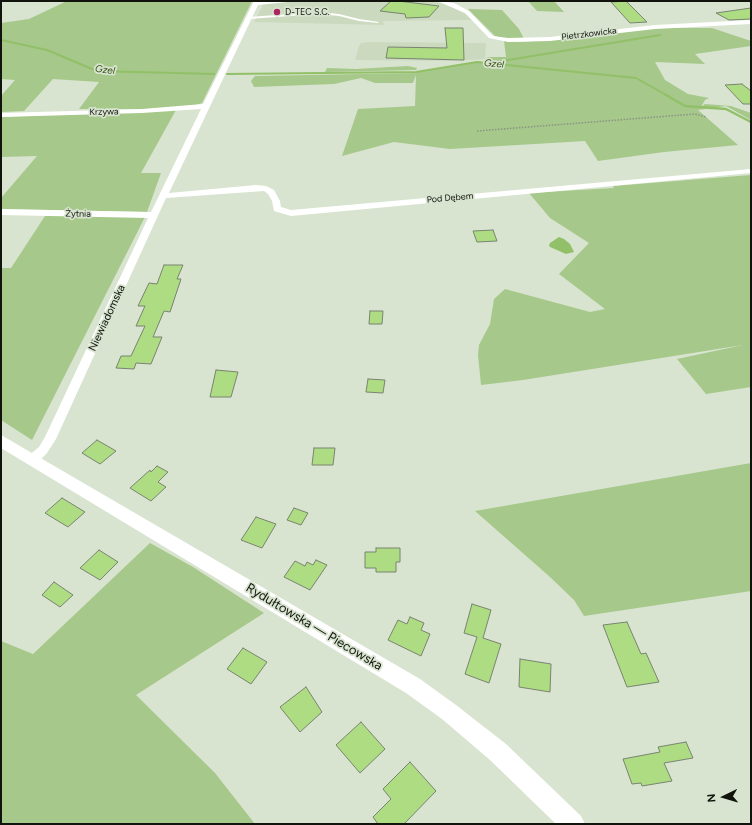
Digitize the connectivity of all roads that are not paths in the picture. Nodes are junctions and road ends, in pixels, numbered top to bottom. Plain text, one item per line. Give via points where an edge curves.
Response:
1 (294, 1) edge
2 (440, 1) edge
3 (256, 2) edge
4 (248, 18) junction
5 (378, 22) dead end
6 (751, 22) edge
7 (206, 106) junction
8 (1, 114) edge
9 (751, 171) edge
10 (164, 196) junction
11 (1, 212) edge
12 (155, 215) junction
13 (1, 441) edge
14 (33, 459) junction
15 (573, 824) edge

1 - 3 street
2 - 6 street, Pietrzkowicka via 467,12 491,37 508,40 550,39 655,27
3 - 4 street
4 - 5 lane via 320,13
4 - 7 street
7 - 8 street, Krzywa via 142,111
7 - 10 street, Niewiadomska
9 - 10 street, Pod Dębem via 291,213 277,209 276,201 266,189
10 - 12 street, Niewiadomska
11 - 12 street, Żytnia
12 - 14 street, Niewiadomska via 50,439
13 - 14 street, Rydułtowska — Piecowska
14 - 15 street, Rydułtowska — Piecowska via 426,695 498,752

